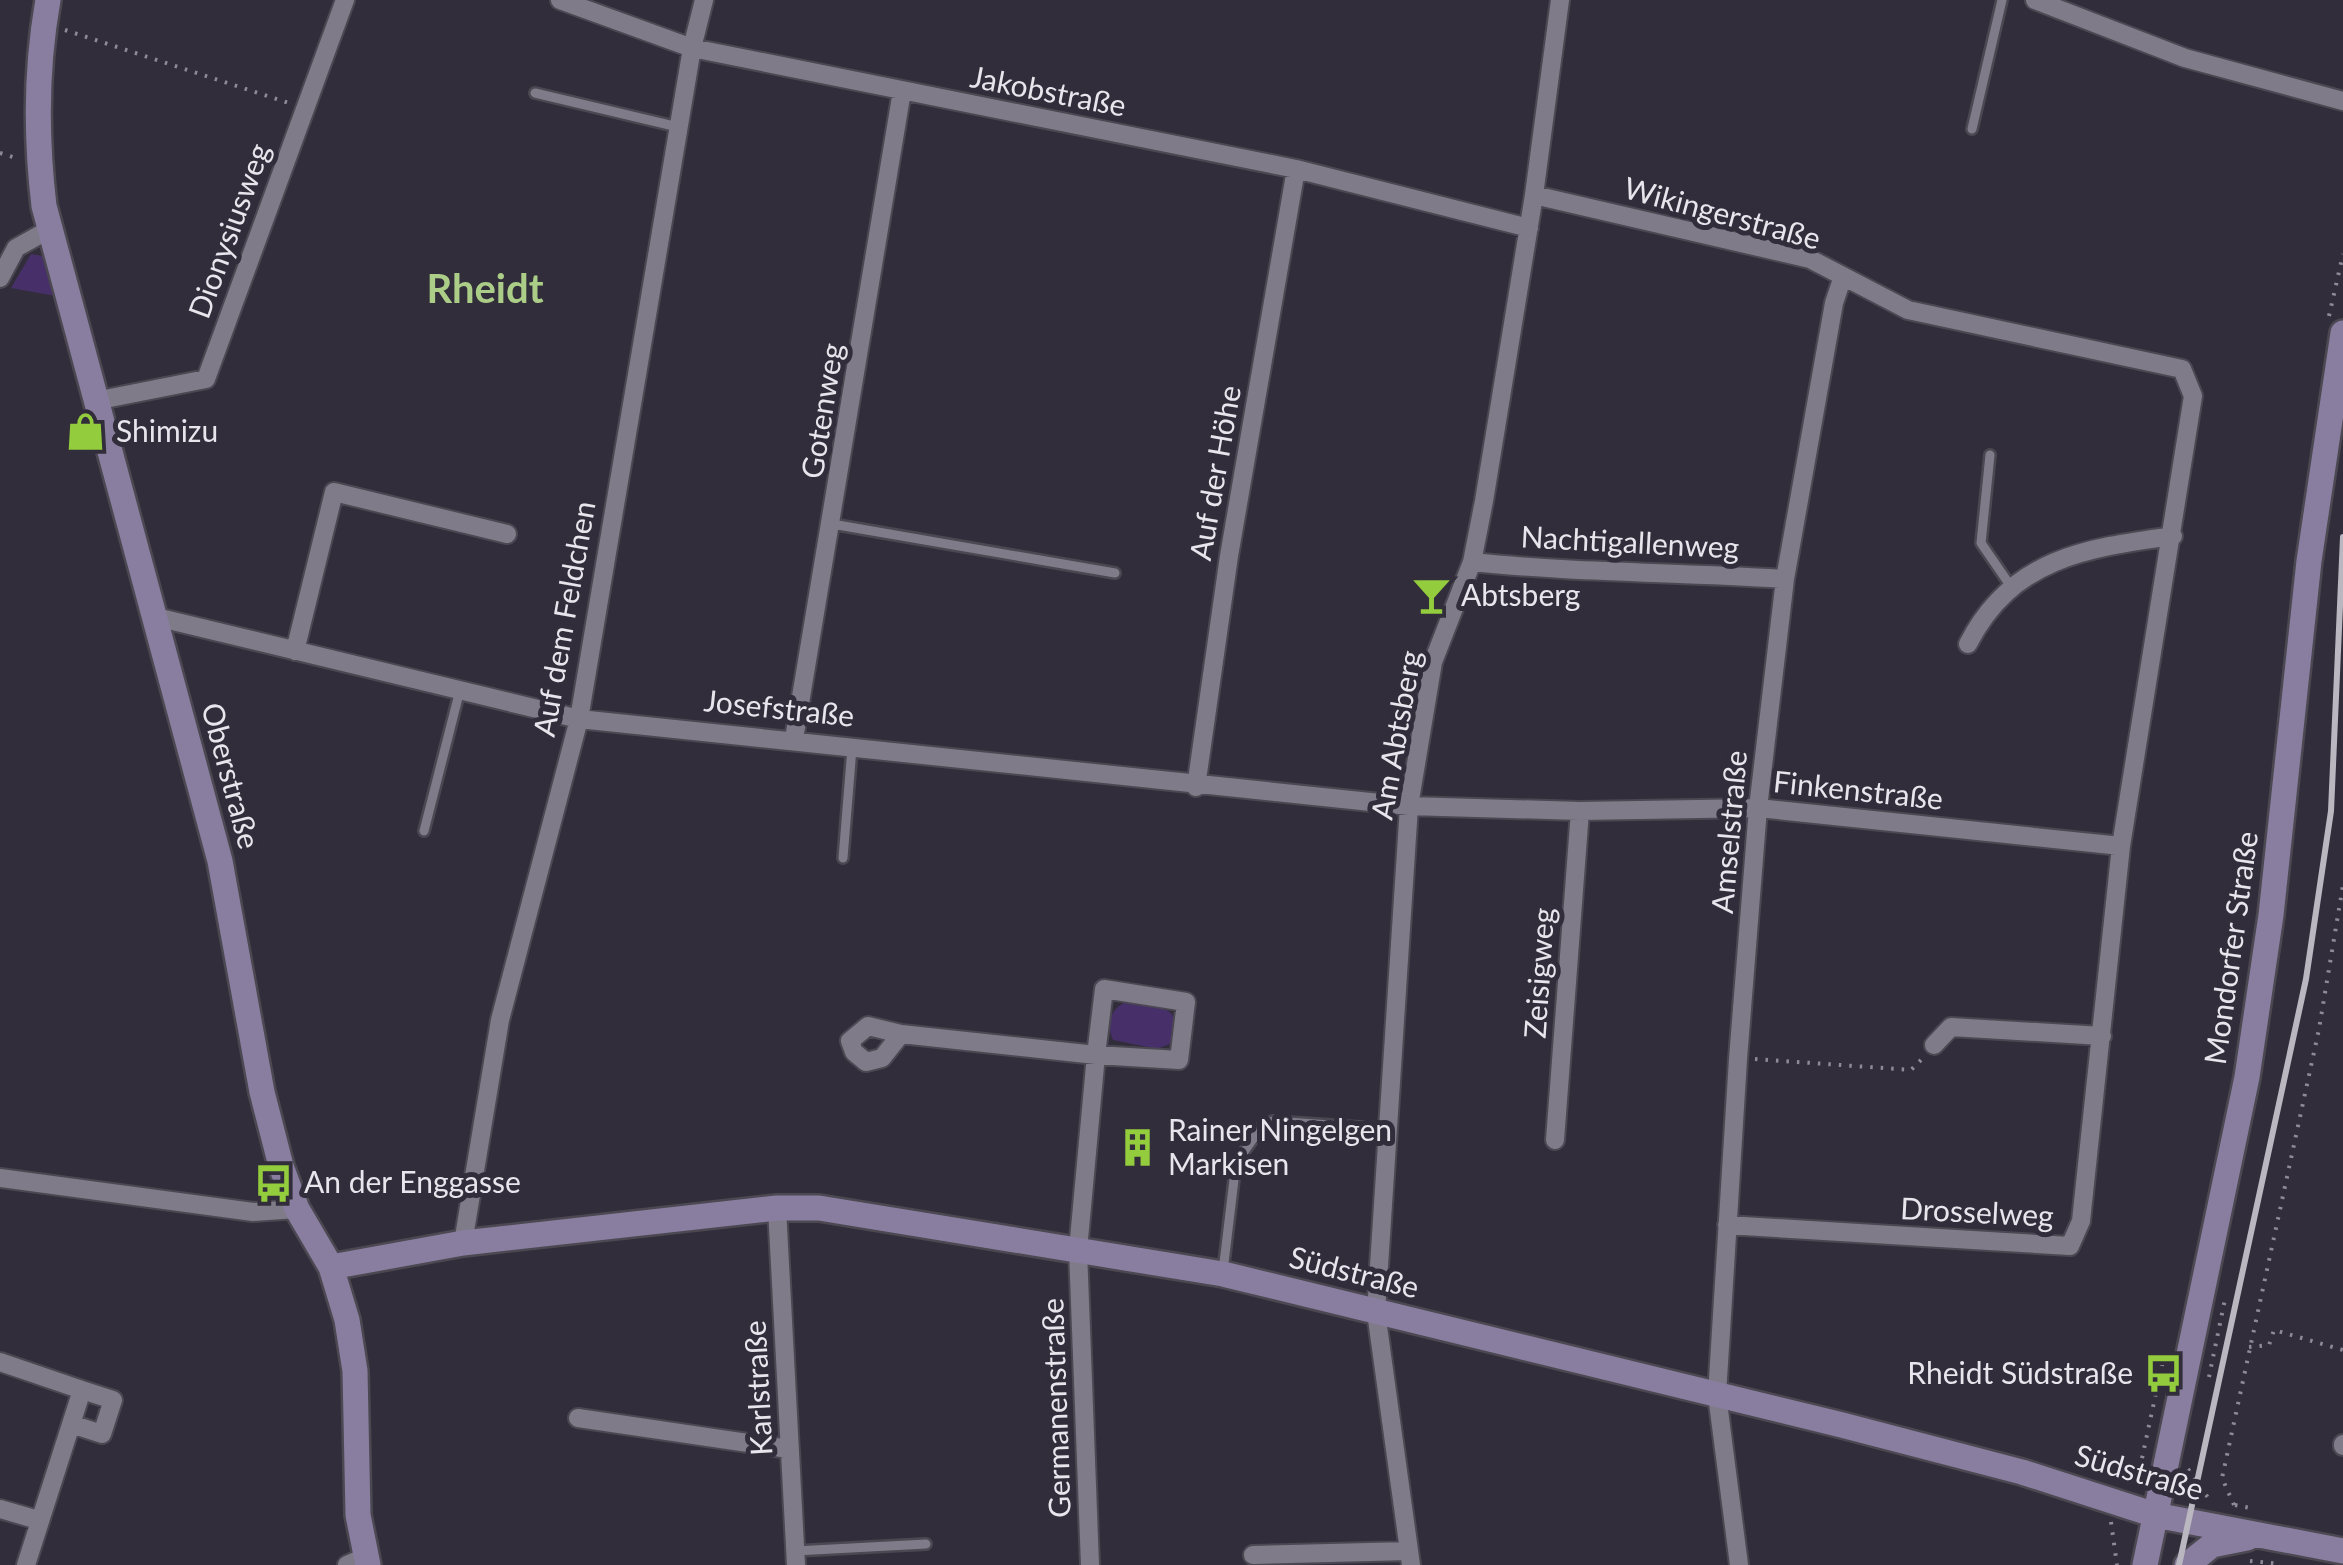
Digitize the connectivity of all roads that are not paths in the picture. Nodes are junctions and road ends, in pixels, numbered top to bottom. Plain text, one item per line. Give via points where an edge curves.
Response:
1 (345, 0) edge
2 (560, 0) edge
3 (704, 0) edge
4 (1560, 0) edge
5 (2002, 0) edge
6 (2035, 0) edge
7 (46, 12) edge
8 (692, 48) junction
9 (902, 91) junction
10 (535, 94) dead end
11 (2343, 101) edge
12 (678, 127) junction
13 (1972, 129) dead end
14 (1296, 170) junction
15 (1534, 195) junction
16 (1529, 228) junction
17 (50, 229) junction
18 (0, 278) edge
19 (1842, 279) junction
20 (2343, 333) edge
21 (2182, 369) joint
22 (100, 400) junction
23 (1990, 455) dead end
24 (832, 524) junction
25 (508, 534) dead end
26 (2173, 536) junction
27 (1472, 562) junction
28 (1115, 573) dead end
29 (1785, 579) junction
30 (2012, 588) junction
31 (152, 616) junction
32 (1968, 644) dead end
33 (295, 651) junction
34 (460, 690) junction
35 (578, 719) junction
36 (794, 738) junction
37 (852, 745) junction
38 (1196, 787) junction
39 (1409, 806) junction
40 (1758, 808) junction
41 (1580, 811) junction
42 (424, 831) dead end
43 (2120, 846) junction
44 (844, 858) dead end
45 (901, 1034) dead end
46 (2102, 1036) junction
47 (1934, 1045) road end
48 (1096, 1055) junction
49 (1388, 1128) junction
50 (1556, 1140) dead end
51 (0, 1178) edge
52 (777, 1208) junction
53 (297, 1209) junction
54 (1727, 1225) junction
55 (463, 1244) junction
56 (1078, 1250) junction
57 (331, 1267) junction
58 (1223, 1274) junction
59 (1376, 1312) junction
60 (0, 1362) edge
61 (82, 1390) junction
62 (1718, 1396) junction
63 (578, 1418) dead end
64 (71, 1424) junction
65 (790, 1449) junction
66 (0, 1508) edge
67 (2155, 1515) junction
68 (38, 1520) junction
69 (2257, 1536) junction
70 (926, 1544) dead end
71 (2343, 1551) edge
72 (1253, 1555) dead end
73 (796, 1558) edge
74 (1410, 1558) edge
75 (360, 1562) edge
76 (26, 1565) edge
77 (1090, 1565) edge
78 (1739, 1565) edge
79 (2144, 1565) edge
80 (2187, 1565) edge

1 - 22 street, Dionysiusweg via 206,379
2 - 8 street, Jakobstraße
3 - 8 street, Auf dem Feldchen
4 - 15 street, Am Abtsberg
5 - 13 lane
6 - 11 street via 2185,58
7 - 17 street, Oberstraße via 39,164
8 - 9 street, Jakobstraße
8 - 12 street, Auf dem Feldchen
9 - 14 street, Jakobstraße
9 - 24 street, Gotenweg
10 - 12 lane
12 - 35 street, Auf dem Feldchen
14 - 16 street, Jakobstraße
14 - 38 street, Auf der Höhe
15 - 16 street, Am Abtsberg
15 - 19 street, Wikingerstraße via 1810,259
16 - 27 street, Am Abtsberg
17 - 18 street via 16,248
17 - 22 street, Oberstraße
19 - 21 street, Wikingerstraße via 1908,310
19 - 29 street, Amselstraße
20 - 67 street, Mondorfer Straße via 2247,1077 2155,1453
21 - 26 street, Drosselweg via 2193,396
22 - 31 street, Oberstraße
23 - 30 lane via 1981,543
24 - 28 lane
24 - 36 street, Gotenweg
25 - 33 street via 334,492
26 - 30 street via 2102,546 2039,566
26 - 43 street, Drosselweg
27 - 29 street, Nachtigallenweg
27 - 39 street, Am Abtsberg via 1432,662
29 - 40 street, Amselstraße
30 - 32 street via 1984,615
31 - 33 street, Josefstraße
31 - 53 street, Oberstraße via 220,860 262,1092
33 - 34 street, Josefstraße
34 - 35 street, Josefstraße
34 - 42 lane
35 - 36 street, Josefstraße
35 - 55 street, Auf dem Feldchen via 500,1020
36 - 37 street, Josefstraße
37 - 38 street, Josefstraße
37 - 44 lane
38 - 39 street, Josefstraße
39 - 41 street, Finkenstraße
39 - 49 street, Am Abtsberg
40 - 41 street, Finkenstraße
40 - 43 street, Finkenstraße
40 - 54 street, Amselstraße
41 - 50 street, Zeisigweg
43 - 46 street, Drosselweg
45 - 48 street
46 - 47 street via 1952,1028
46 - 54 street, Drosselweg via 2081,1221 2070,1246
48 - 48 street via 1104,989 1186,1002 1179,1060
48 - 56 street, Germanenstraße
49 - 58 lane via 1263,1125 1236,1163
49 - 59 street, Am Abtsberg
51 - 53 street via 252,1212
52 - 55 street, Südstraße
52 - 56 street, Südstraße via 819,1208
52 - 65 street, Karlstraße
53 - 57 street, Oberstraße
54 - 62 street, Amselstraße
55 - 57 street, Südstraße
56 - 58 street, Südstraße
56 - 77 street, Germanenstraße
57 - 75 street, Oberstraße via 355,1371
58 - 59 street, Südstraße
59 - 62 street, Südstraße
59 - 74 street, Am Abtsberg
60 - 61 street
61 - 64 street
61 - 64 street via 113,1400 102,1434
62 - 67 street, Südstraße via 2022,1472
62 - 78 street, Amselstraße
63 - 65 street
64 - 68 street
65 - 73 street, Karlstraße
66 - 68 street
67 - 69 street, Südstraße
67 - 79 street, Mondorfer Straße
68 - 76 street
69 - 71 street, Südstraße
69 - 80 street via 2212,1546
70 - 73 lane
72 - 74 street

